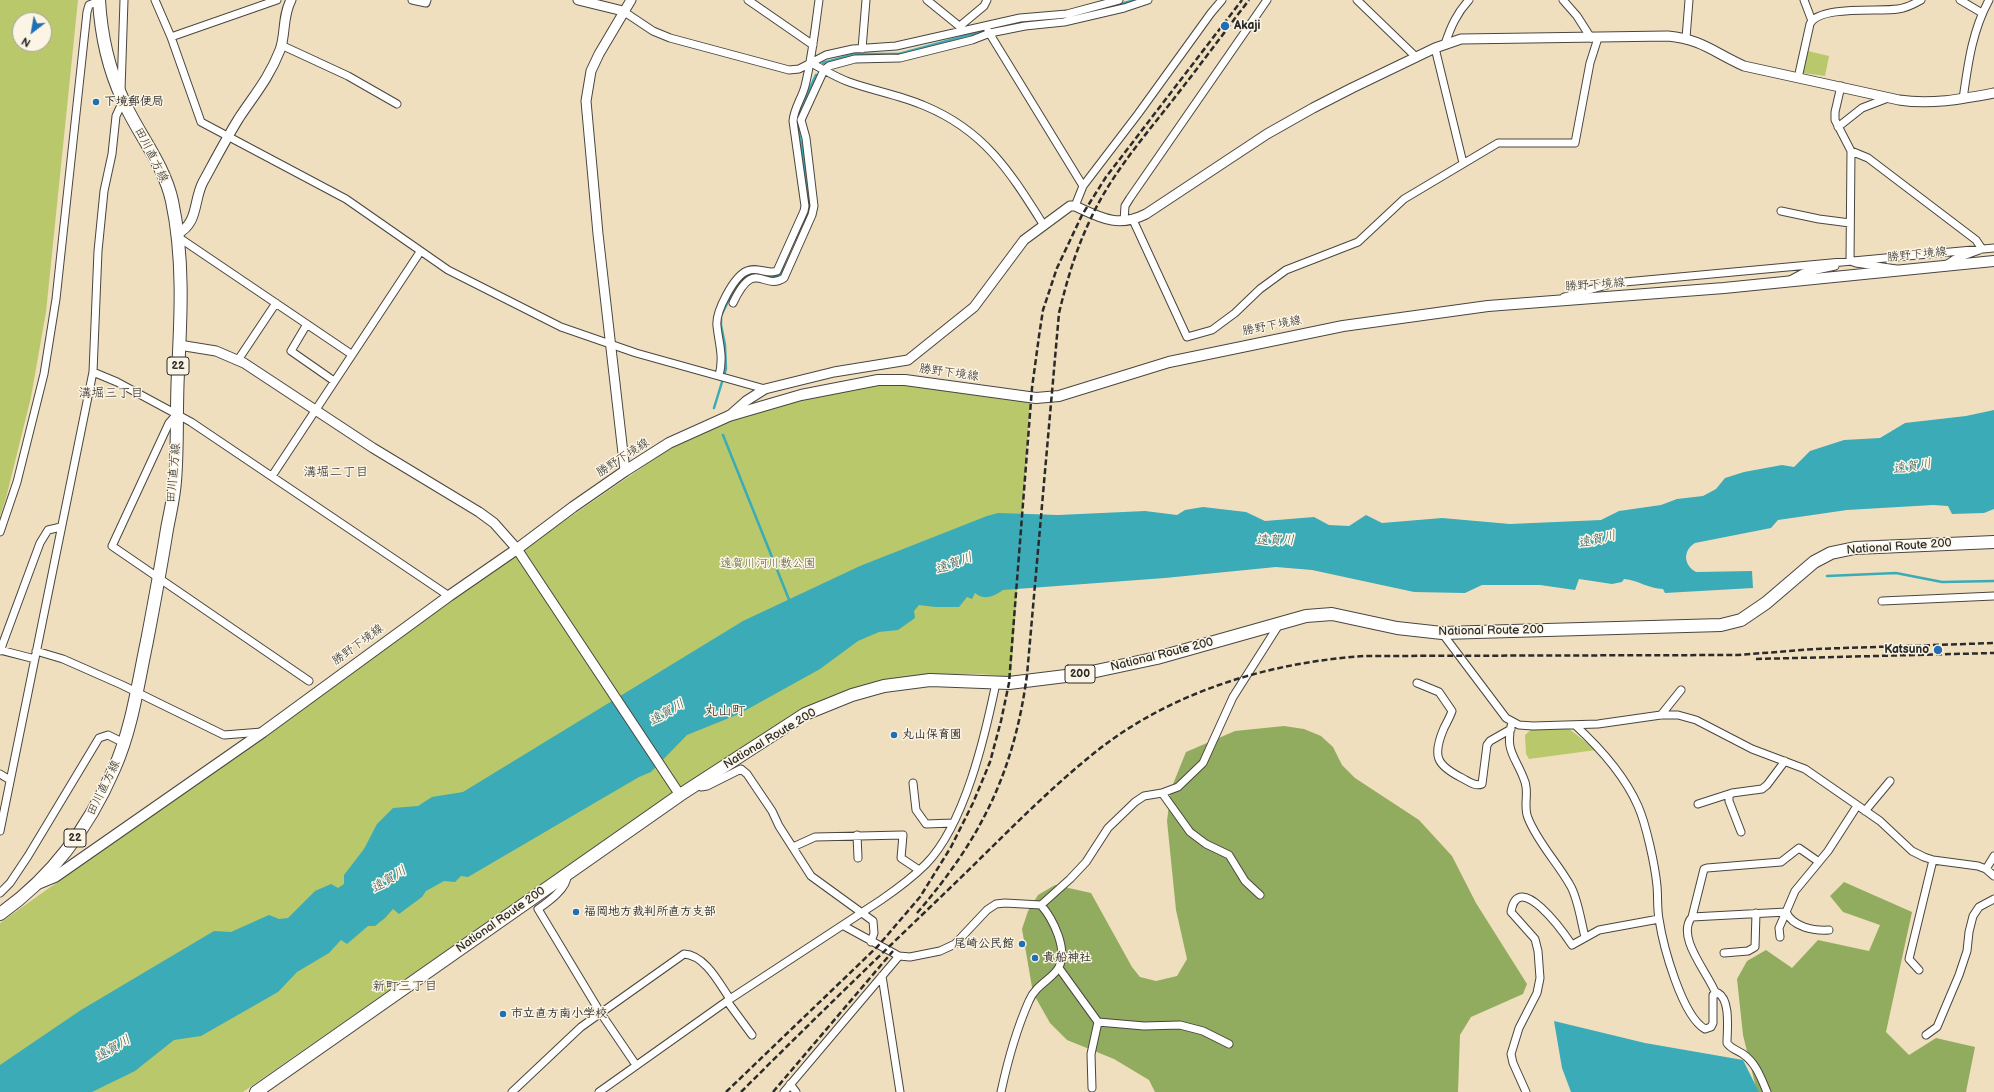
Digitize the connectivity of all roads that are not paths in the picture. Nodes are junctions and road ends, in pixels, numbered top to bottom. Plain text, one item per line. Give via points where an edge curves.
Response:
1 (99, 0) edge
2 (124, 0) edge
3 (156, 0) edge
4 (291, 0) edge
5 (412, 0) edge
6 (426, 0) edge
7 (578, 0) edge
8 (631, 0) edge
9 (748, 0) edge
10 (819, 0) edge
11 (866, 0) edge
12 (927, 0) edge
13 (987, 0) edge
14 (1119, 0) edge
15 (1148, 0) edge
16 (1222, 0) edge
17 (1267, 0) edge
18 (1357, 0) edge
19 (1469, 0) edge
20 (1563, 0) edge
21 (1690, 0) edge
22 (1804, 0) edge
23 (1921, 0) edge
24 (1960, 0) edge
25 (1989, 0) edge
26 (273, 1) edge
27 (593, 2) edge
28 (623, 11) junction
29 (1982, 13) junction
30 (1812, 20) junction
31 (985, 26) junction
32 (962, 28) junction
33 (990, 33) junction
34 (171, 37) junction
35 (1594, 38) junction
36 (1686, 38) junction
37 (281, 44) junction
38 (1445, 44) junction
39 (813, 45) junction
40 (1435, 48) junction
41 (862, 49) junction
42 (1416, 57) junction
43 (810, 63) junction
44 (824, 70) junction
45 (1798, 78) junction
46 (1841, 86) junction
47 (1994, 93) edge
48 (122, 98) junction
49 (1888, 98) junction
50 (1963, 99) junction
51 (397, 104) dead end
52 (1838, 127) junction
53 (228, 136) junction
54 (1851, 151) junction
55 (1463, 163) junction
56 (1083, 186) junction
57 (1075, 206) junction
58 (1781, 211) dead end
59 (1129, 221) junction
60 (1850, 223) junction
61 (1044, 224) junction
62 (177, 236) junction
63 (1994, 248) edge
64 (1982, 249) junction
65 (420, 252) junction
66 (1850, 261) junction
67 (1994, 261) edge
68 (1842, 262) junction
69 (1944, 266) junction
70 (1902, 270) junction
71 (1789, 281) junction
72 (734, 290) junction
73 (1557, 301) junction
74 (276, 303) junction
75 (733, 303) dead end
76 (307, 324) junction
77 (609, 343) junction
78 (179, 345) junction
79 (351, 354) junction
80 (238, 360) junction
81 (93, 372) junction
82 (722, 376) junction
83 (334, 381) junction
84 (765, 390) junction
85 (314, 410) junction
86 (177, 413) junction
87 (729, 416) junction
88 (625, 471) junction
89 (272, 476) junction
90 (61, 527) junction
91 (0, 532) edge
92 (1994, 542) edge
93 (520, 553) junction
94 (159, 578) junction
95 (449, 596) junction
96 (1994, 596) edge
97 (1882, 601) dead end
98 (1280, 623) junction
99 (1442, 633) junction
100 (0, 650) edge
101 (35, 655) junction
102 (310, 681) dead end
103 (1417, 682) dead end
104 (996, 683) junction
105 (1681, 690) dead end
106 (136, 693) junction
107 (1660, 715) junction
108 (1574, 725) junction
109 (1512, 726) junction
110 (263, 732) junction
111 (124, 743) junction
112 (1785, 761) junction
113 (0, 774) edge
114 (10, 780) junction
115 (1890, 781) dead end
116 (913, 783) dead end
117 (697, 784) junction
118 (678, 792) junction
119 (1162, 793) junction
120 (1732, 793) junction
121 (1698, 804) dead end
122 (1857, 806) junction
123 (2, 808) edge
124 (1865, 810) junction
125 (953, 823) junction
126 (0, 831) edge
127 (1741, 832) dead end
128 (856, 835) junction
129 (793, 847) junction
130 (1994, 856) edge
131 (858, 858) dead end
132 (1933, 860) junction
133 (1819, 862) junction
134 (919, 870) junction
135 (1991, 872) edge
136 (566, 874) junction
137 (38, 884) junction
138 (0, 894) edge
139 (1260, 895) dead end
140 (1994, 899) edge
141 (1041, 905) junction
142 (1786, 912) junction
143 (862, 913) junction
144 (1756, 913) junction
145 (0, 914) edge
146 (1692, 917) junction
147 (1659, 919) junction
148 (844, 926) junction
149 (1829, 930) dead end
150 (1585, 937) junction
151 (1780, 937) dead end
152 (870, 942) junction
153 (1724, 953) dead end
154 (899, 956) junction
155 (1059, 968) junction
156 (1919, 970) dead end
157 (882, 976) junction
158 (1716, 994) junction
159 (729, 1000) junction
160 (600, 1012) junction
161 (1098, 1022) junction
162 (752, 1035) dead end
163 (1926, 1035) dead end
164 (1229, 1044) dead end
165 (636, 1064) junction
166 (790, 1084) junction
167 (1092, 1088) dead end
168 (256, 1092) edge
169 (512, 1092) edge
170 (599, 1092) edge
171 (784, 1092) edge
172 (796, 1092) edge
173 (900, 1092) edge
174 (1001, 1092) edge
175 (1526, 1092) edge
176 (1767, 1092) edge

1 - 48 main road, 田川直方線 / 22 via 108,61
1 - 91 street via 89,5 86,12 56,299 44,374 17,482
2 - 48 street
3 - 34 street
4 - 37 street via 286,9
5 - 6 street via 426,3
7 - 27 street
8 - 28 street
9 - 39 street
10 - 39 street
11 - 41 street
12 - 32 street
13 - 32 street
14 - 31 street via 1067,14 1020,18
15 - 33 street via 1064,22
16 - 56 street
17 - 59 street via 1125,206
18 - 42 street
19 - 38 street via 1452,24
20 - 35 street
21 - 36 street
22 - 30 street
23 - 30 street via 1899,9 1823,14
24 - 29 street
25 - 29 street
26 - 34 street
27 - 28 street
28 - 43 street via 653,31 670,38 789,70 799,69
28 - 77 street via 591,71 586,101
29 - 50 street via 1968,60
30 - 45 street
31 - 32 street
31 - 33 street
32 - 41 street via 896,46
33 - 44 street via 900,58 855,59 829,66
33 - 56 street
34 - 53 street via 201,122
35 - 36 street
35 - 38 street via 1483,38 1461,39
35 - 55 street via 1575,143 1498,143
36 - 45 street via 1706,45 1744,66
37 - 51 street via 348,76
37 - 53 street via 262,87
38 - 40 street
39 - 43 street
40 - 42 street
40 - 55 street
41 - 43 street via 826,56
42 - 59 street via 1267,134 1146,214
43 - 44 street
43 - 72 street via 804,90 793,115 804,192 804,211 777,271 752,269 737,278
44 - 61 street via 848,82 924,106 952,119 983,142 1009,171
44 - 72 street via 801,120 806,138 814,206 812,215 784,278 776,281 755,277
45 - 46 street
46 - 49 street
46 - 52 street via 1835,112
47 - 50 street
48 - 62 main road, 田川直方線 / 22 via 166,184 172,200
48 - 81 street via 116,116 112,154 104,191 98,251
49 - 50 street via 1919,103
49 - 52 street via 1862,108
52 - 54 street
53 - 62 street via 201,186 192,220
53 - 65 street via 346,199
54 - 60 street
54 - 64 street via 1868,158 1976,240
55 - 59 street via 1404,199 1358,242 1286,270 1260,288 1235,313 1212,330 1187,337
56 - 57 street
57 - 59 street via 1099,217
57 - 61 street via 1070,206
58 - 60 street
60 - 66 street
61 - 84 street via 1024,240 974,307 908,360 834,372
62 - 74 street
62 - 78 main road, 田川直方線 / 22 via 180,272
63 - 64 street
64 - 66 street
64 - 69 street
65 - 77 street via 448,270 561,327
65 - 79 street
66 - 68 street
66 - 70 street
67 - 69 main road, 勝野下境線
68 - 71 street via 1834,267 1803,273
68 - 73 street via 1614,283
69 - 70 main road, 勝野下境線
70 - 71 main road, 勝野下境線
71 - 73 main road, 勝野下境線
72 - 75 street
72 - 82 street via 717,320 721,342
73 - 87 main road, 勝野下境線 via 1488,306 1335,327 1169,362 1059,396 1036,398 905,380 878,380 801,395
74 - 76 street
74 - 80 street
76 - 79 street
76 - 83 street via 291,351
77 - 82 street via 636,353
77 - 88 street
78 - 80 street via 216,351
78 - 86 main road, 田川直方線 / 22
79 - 83 street
80 - 85 street
81 - 86 street
81 - 90 street
82 - 84 street
83 - 85 street
84 - 87 street via 746,401
85 - 89 street
85 - 93 street via 479,512 494,523
86 - 89 street
86 - 94 main road, 田川直方線 / 22 via 175,483
86 - 94 street via 169,423 112,546
87 - 88 main road, 勝野下境線 via 669,443
88 - 93 main road, 勝野下境線 via 573,507
89 - 95 street
90 - 100 street via 48,530 40,543
90 - 101 street
92 - 99 main road, National Route 200 / 200 via 1855,548 1832,553 1814,562 1766,603 1741,620 1721,625
93 - 95 main road, 勝野下境線
93 - 118 street
94 - 102 street
94 - 106 main road, 田川直方線 / 22
95 - 110 main road, 勝野下境線
96 - 97 street
98 - 99 main road, National Route 200 / 200 via 1306,616 1332,614 1397,628
98 - 104 main road, National Route 200 / 200 via 1156,658 1082,674
98 - 119 street via 1233,697 1203,763 1178,787
99 - 109 street
100 - 101 street
101 - 106 street via 63,659
101 - 114 street
103 - 109 street via 1439,692 1452,711 1444,729 1438,757 1441,765 1453,774 1475,784 1482,784 1487,745
104 - 117 main road, National Route 200 / 200 via 930,680 884,686 852,695 805,714
104 - 125 street via 988,725 962,805
105 - 107 street
106 - 110 street via 224,735
106 - 111 main road, 田川直方線 / 22
107 - 108 street
107 - 112 street via 1678,715 1696,720 1752,749
108 - 109 street
108 - 147 street via 1601,748 1627,785 1638,806 1657,884
109 - 150 street via 1509,748 1525,783 1525,808 1528,818 1546,851 1571,886
110 - 137 main road, 勝野下境線 via 55,877
111 - 137 main road, 田川直方線 / 22 via 115,768 88,819 67,850
111 - 138 street via 108,735 99,738 28,856
112 - 120 street via 1762,789
112 - 122 street via 1805,769
113 - 114 street
114 - 123 street
115 - 124 street
116 - 125 street via 916,810 926,824
117 - 118 main road, National Route 200 / 200
117 - 129 street via 701,787 707,786 741,769 772,811
118 - 136 main road, National Route 200 / 200
119 - 139 street via 1190,832 1206,844 1229,855 1245,881
119 - 141 street via 1144,796 1114,821 1086,862
120 - 121 street
120 - 127 street via 1729,801
122 - 124 street
122 - 133 street
123 - 126 street
124 - 132 street via 1912,850
125 - 134 street via 927,863
128 - 129 street via 815,838
128 - 131 street
128 - 134 street via 903,835 901,858
129 - 143 street via 811,876
130 - 135 street
132 - 135 street via 1978,866
132 - 156 street via 1909,959
133 - 142 street via 1795,891
133 - 146 street via 1799,848 1781,862 1707,868 1704,870
134 - 143 street
136 - 160 street via 566,882 538,909
136 - 168 main road, National Route 200 / 200
137 - 145 main road, 田川直方線 / 22
140 - 163 street via 1979,907 1973,916 1967,951 1959,975 1937,1028
141 - 154 street via 996,904 986,910 955,944 940,951 910,957
141 - 155 street via 1049,914 1058,935 1062,956
142 - 144 street
142 - 149 street via 1789,918 1801,925
142 - 151 street via 1779,928
143 - 148 street
143 - 152 street via 873,921 874,933
144 - 146 street
144 - 153 street via 1755,947 1748,951
146 - 158 street via 1687,923 1687,928 1694,957 1708,976
147 - 150 street via 1599,930
147 - 158 street via 1670,965 1680,991 1690,1014 1699,1026 1705,1029 1711,1028 1713,1023 1712,1001 1713,995
148 - 152 street
148 - 159 street
150 - 175 street via 1572,945 1557,922 1531,899 1523,897 1516,899 1512,904 1511,912 1535,939 1538,951 1540,978 1537,993 1519,1028 1511,1054
152 - 154 street
154 - 157 street
155 - 161 street
155 - 174 street via 1036,988 1029,1000 1006,1068
157 - 166 street
157 - 173 street
158 - 176 street via 1721,995 1726,1006 1727,1043 1744,1054 1755,1066
159 - 160 street via 708,968 695,956 684,954
159 - 162 street
159 - 165 street
160 - 165 street
160 - 169 street
161 - 164 street via 1144,1026 1180,1025 1203,1031
161 - 167 street via 1091,1054
165 - 170 street
166 - 171 street
166 - 172 street

